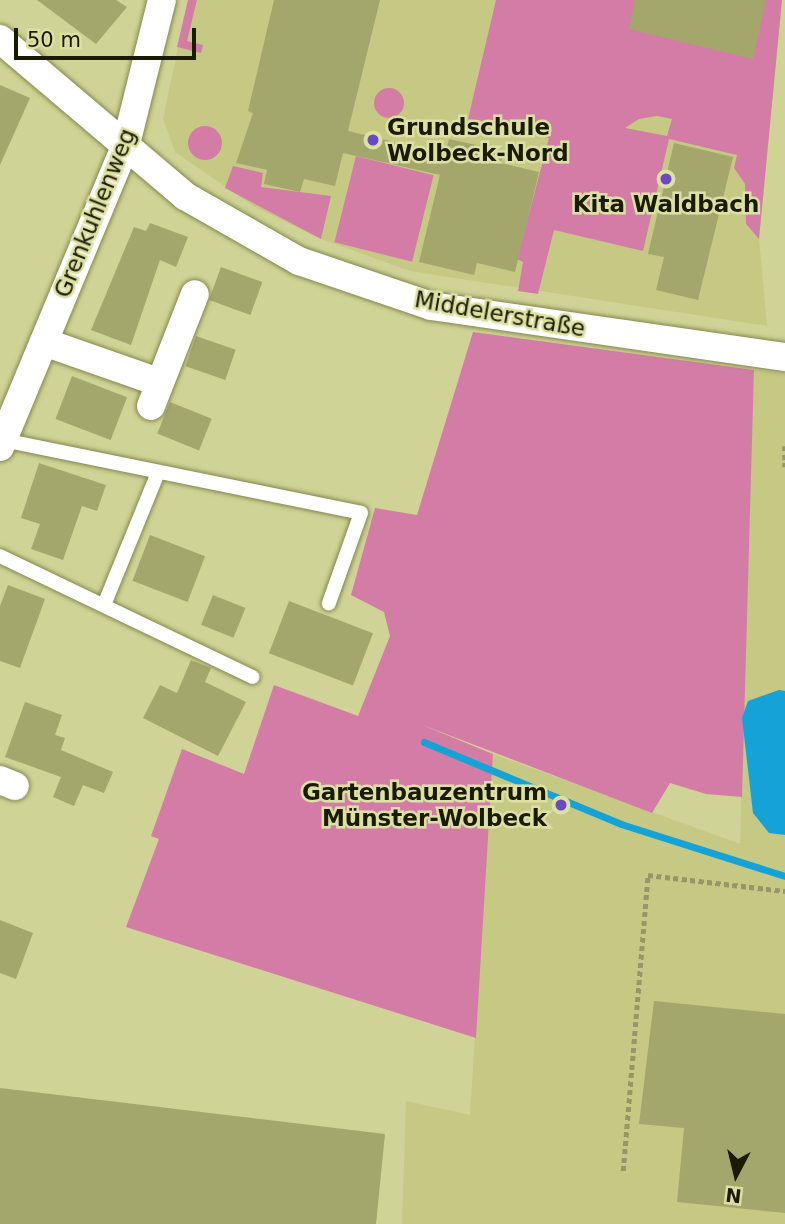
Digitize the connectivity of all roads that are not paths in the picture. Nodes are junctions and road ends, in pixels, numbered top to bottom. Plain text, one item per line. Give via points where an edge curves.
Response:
1 (162, 0) edge
2 (0, 39) edge
3 (126, 144) junction
4 (195, 294) dead end
5 (44, 342) junction
6 (785, 357) edge
7 (1, 444) edge
8 (158, 473) junction
9 (0, 556) edge
10 (329, 603) dead end
11 (104, 605) junction
12 (253, 677) dead end

1 - 3 street, Grenkuhlenweg
2 - 3 street, Middelerstraße
3 - 5 street, Grenkuhlenweg
3 - 6 street, Middelerstraße via 186,196 234,227 354,282 431,306
4 - 5 street via 154,394
5 - 7 street, Grenkuhlenweg
7 - 8 lane, Grenkuhlenweg
8 - 10 lane, Grenkuhlenweg via 362,513
8 - 11 lane
9 - 11 lane
11 - 12 lane

